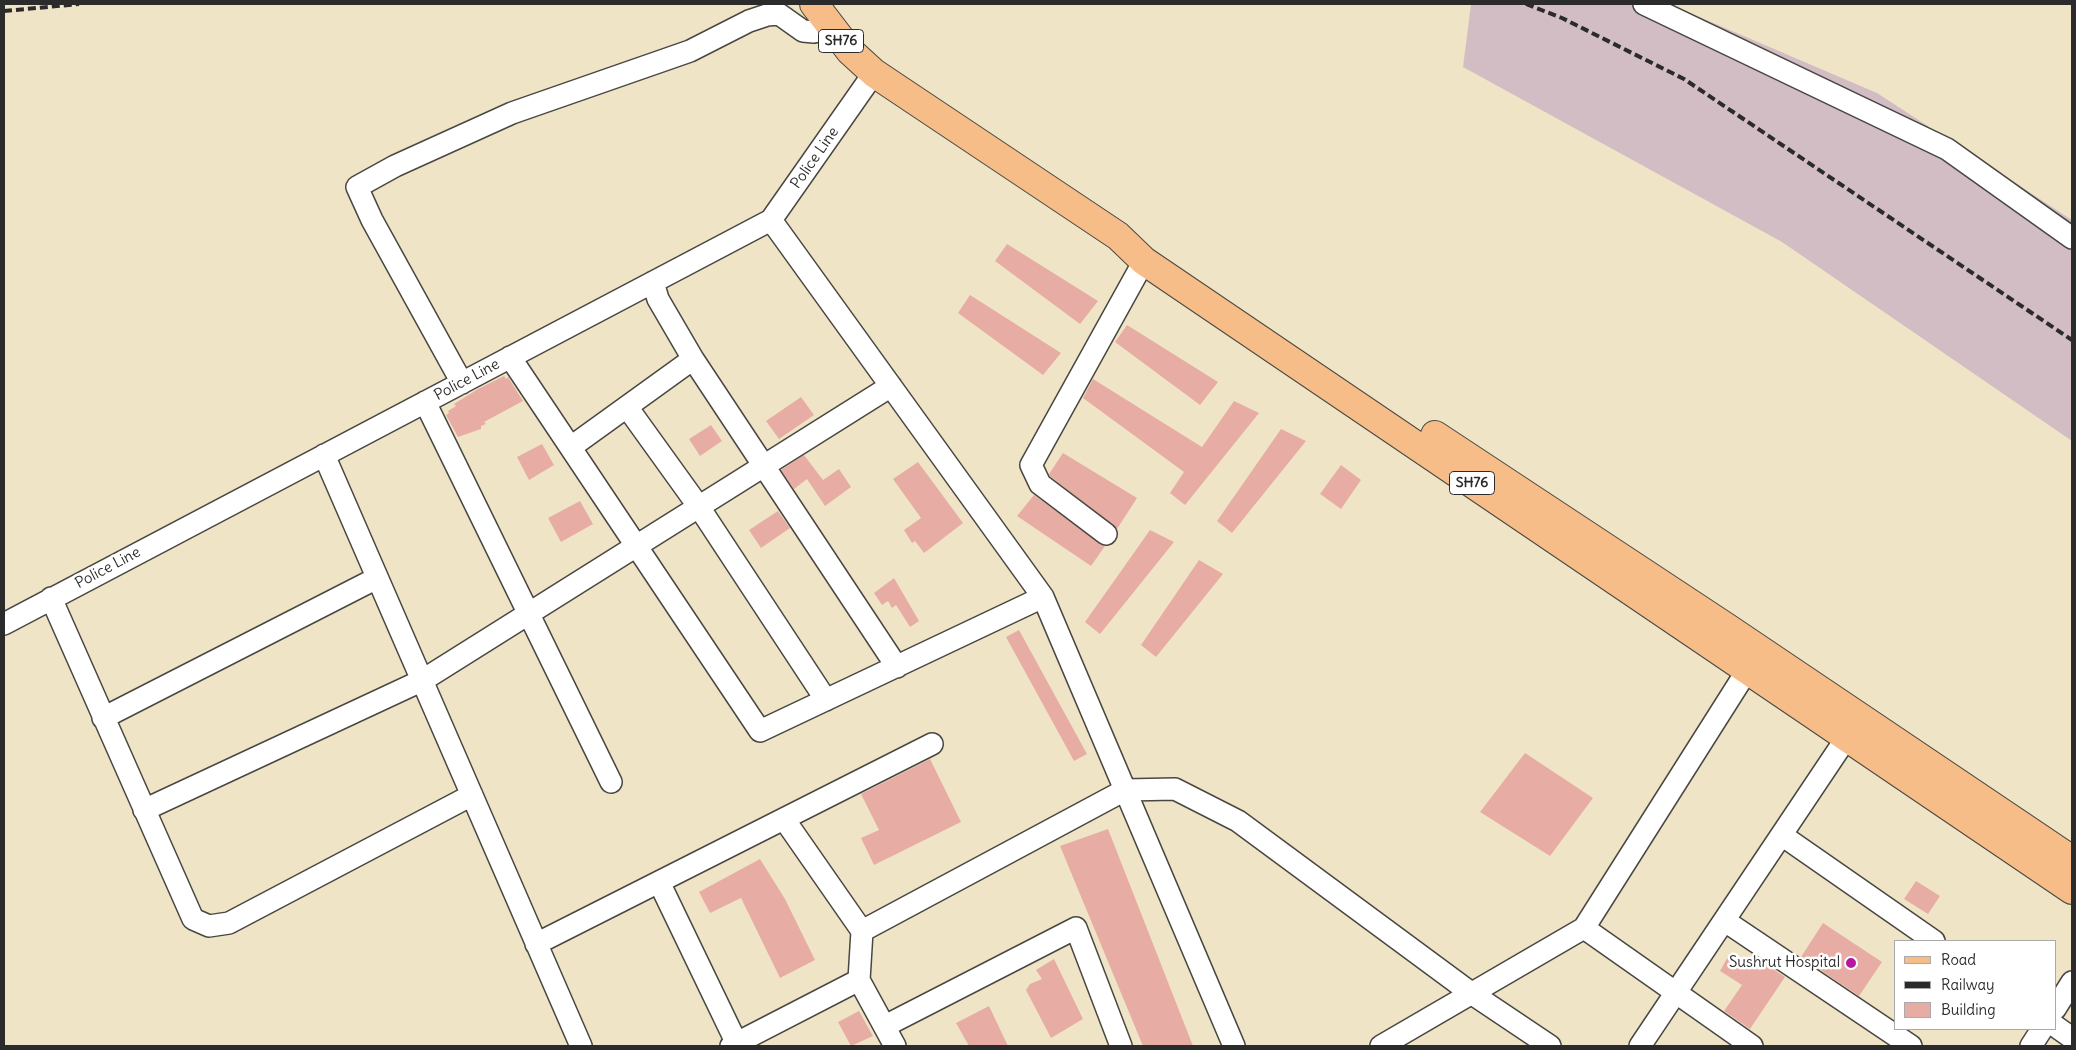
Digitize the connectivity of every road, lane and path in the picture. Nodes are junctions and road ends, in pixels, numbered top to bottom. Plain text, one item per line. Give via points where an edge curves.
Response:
1 (814, 4) edge
2 (1644, 4) edge
3 (830, 27) junction
4 (874, 73) junction
5 (771, 220) junction
6 (1118, 236) junction
7 (2072, 238) edge
8 (1144, 261) junction
9 (653, 282) junction
10 (510, 358) junction
11 (693, 359) junction
12 (462, 383) junction
13 (891, 386) junction
14 (425, 402) junction
15 (627, 407) junction
16 (570, 447) junction
17 (324, 455) junction
18 (764, 466) junction
19 (699, 507) junction
20 (1106, 534) dead end
21 (637, 546) junction
22 (378, 578) junction
23 (1043, 597) junction
24 (51, 598) junction
25 (529, 614) junction
26 (4, 624) edge
27 (1754, 659) junction
28 (897, 666) junction
29 (423, 680) junction
30 (826, 700) junction
31 (103, 718) junction
32 (1847, 737) junction
33 (932, 744) dead end
34 (611, 782) dead end
35 (1125, 790) junction
36 (472, 795) junction
37 (144, 810) junction
38 (784, 819) junction
39 (1783, 836) junction
40 (2072, 860) edge
41 (659, 882) junction
42 (2072, 890) edge
43 (1725, 921) junction
44 (1584, 928) junction
45 (862, 932) junction
46 (1933, 940) edge
47 (536, 944) junction
48 (859, 980) junction
49 (2072, 982) edge
50 (1471, 993) junction
51 (1676, 994) junction
52 (2056, 1007) edge
53 (886, 1026) junction
54 (2056, 1027) edge
55 (2041, 1030) edge
56 (2072, 1038) edge
57 (1115, 1044) edge
58 (735, 1045) edge
59 (581, 1046) edge
60 (895, 1046) edge
61 (1234, 1046) edge
62 (1381, 1046) edge
63 (1550, 1046) edge
64 (1640, 1046) edge
65 (1752, 1046) edge
66 (1911, 1046) edge
67 (2030, 1046) edge

1 - 3 main road, SH76
2 - 7 street via 1947,149
3 - 4 main road, SH76
3 - 12 street via 814,32 803,31 779,14 767,15 690,51 512,113 395,166 357,187
4 - 5 street, Police Line
4 - 6 main road, SH76
5 - 9 street, Police Line
5 - 13 street
6 - 8 main road, SH76
6 - 27 main road, SH76 via 1146,241
8 - 20 street via 1031,465 1040,484
8 - 27 main road, SH76
9 - 10 street, Police Line
9 - 11 street via 658,299
10 - 12 street, Police Line
10 - 16 street
11 - 15 street
11 - 18 street
12 - 14 street, Police Line
13 - 18 street
13 - 23 street
14 - 17 street, Police Line
14 - 25 street
15 - 16 street
15 - 19 street
16 - 21 street
17 - 22 street
17 - 24 street, Police Line
18 - 19 street
18 - 28 street
19 - 21 street
19 - 30 street
21 - 25 street
21 - 30 street via 760,731
22 - 29 street
22 - 31 street
23 - 28 street
23 - 35 street
24 - 26 street, Police Line
24 - 31 street
25 - 29 street
25 - 34 street
27 - 32 main road, SH76
27 - 40 main road, SH76
27 - 44 street
28 - 30 street
29 - 36 street
29 - 37 street
31 - 37 street
32 - 39 street
32 - 42 main road, SH76
33 - 38 street
35 - 45 street
35 - 50 street via 1175,789 1238,821
35 - 61 street
36 - 37 street via 229,923 209,926 192,919
36 - 47 street
38 - 41 street
38 - 45 street
39 - 43 street
39 - 46 street
41 - 47 street
41 - 58 street
43 - 51 street
43 - 66 street
44 - 50 street
44 - 51 street
45 - 48 street
47 - 59 street
48 - 53 street
48 - 58 street
49 - 52 street
50 - 62 street
50 - 63 street
51 - 64 street
51 - 65 street
53 - 57 street via 1076,928
53 - 60 street
54 - 56 street
55 - 67 street

